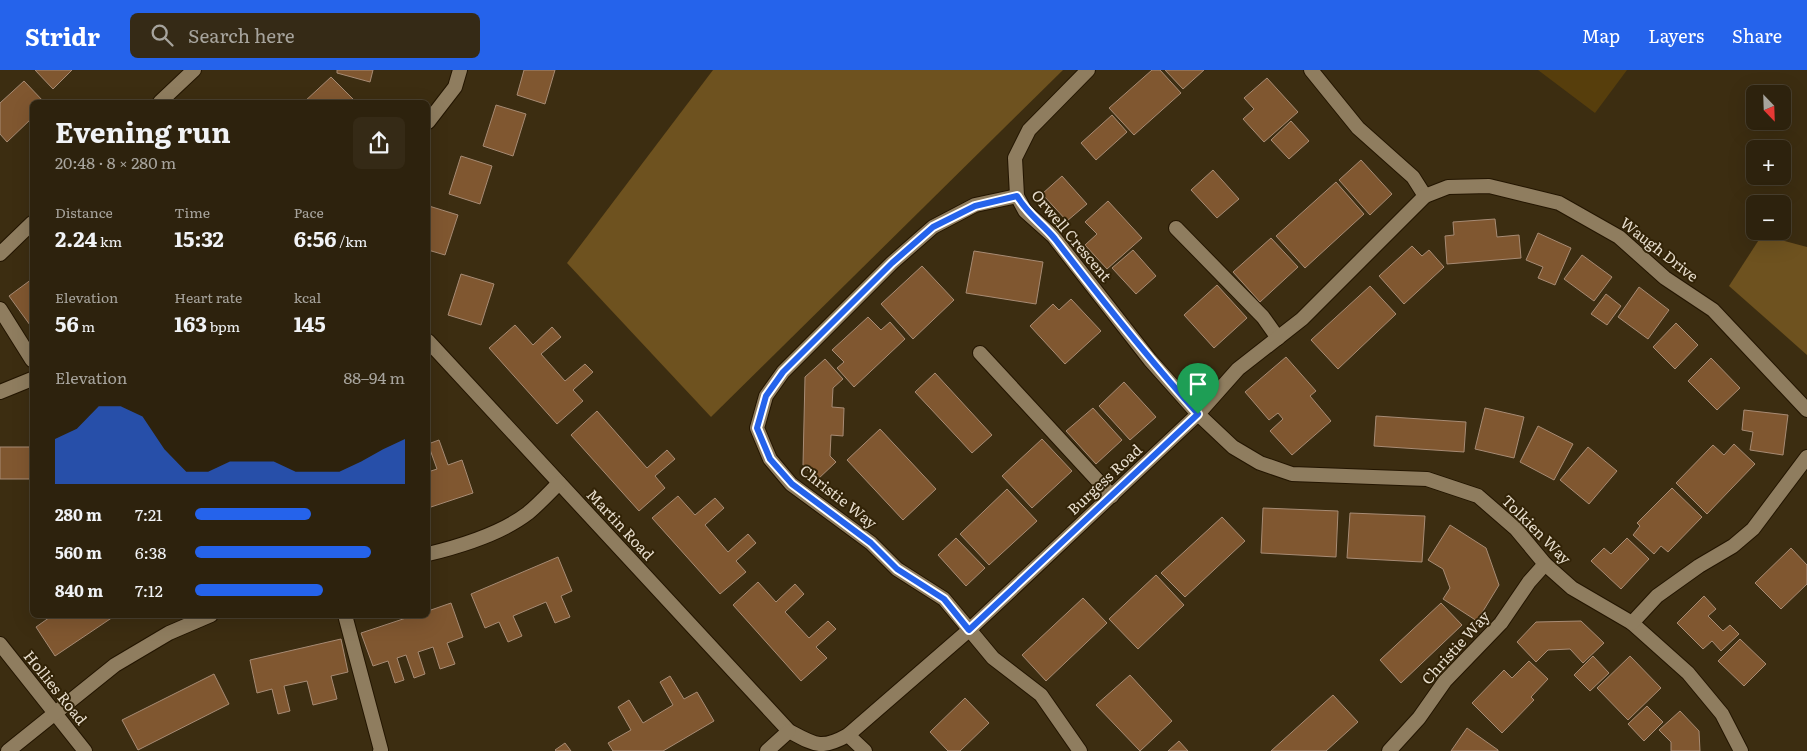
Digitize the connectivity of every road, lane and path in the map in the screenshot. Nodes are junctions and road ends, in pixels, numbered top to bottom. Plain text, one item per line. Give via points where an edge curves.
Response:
1 (194, 70) edge
2 (460, 70) edge
3 (1088, 70) edge
4 (1311, 70) edge
5 (162, 100) edge
6 (430, 119) edge
7 (1017, 196) junction
8 (1425, 196) junction
9 (30, 225) edge
10 (1176, 228) dead end
11 (0, 254) edge
12 (0, 309) edge
13 (1278, 338) junction
14 (430, 343) edge
15 (980, 353) dead end
16 (30, 357) edge
17 (30, 380) edge
18 (0, 392) edge
19 (1807, 410) edge
20 (1198, 414) junction
21 (1807, 457) edge
22 (559, 483) junction
23 (1112, 496) junction
24 (430, 553) edge
25 (1545, 564) junction
26 (204, 618) edge
27 (346, 618) edge
28 (1632, 623) junction
29 (969, 630) junction
30 (0, 644) edge
31 (53, 713) junction
32 (789, 731) junction
33 (848, 735) junction
34 (8, 751) edge
35 (85, 751) edge
36 (380, 751) edge
37 (767, 751) edge
38 (865, 751) edge
39 (1080, 751) edge
40 (1389, 751) edge
41 (1741, 751) edge

1 - 5 street
2 - 6 street via 455,87
3 - 7 street, Orwell Crescent via 1028,130 1015,158
4 - 8 street via 1358,128 1413,177
7 - 20 street, Orwell Crescent via 1025,211 1053,236 1150,360
7 - 29 street, Christie Way via 975,206 933,227 892,263 783,372 766,396 757,428 770,459 792,484 871,543 897,569 944,599
8 - 13 street, Burgess Road via 1302,319
8 - 19 street, Waugh Drive via 1448,186 1489,186 1559,203 1619,237 1665,278 1713,310
9 - 11 street
10 - 13 street via 1263,317
12 - 16 street
13 - 20 street, Burgess Road via 1238,370
14 - 22 street, Martin Road
15 - 23 street
17 - 18 street
20 - 23 street, Burgess Road
20 - 25 street, Tolkien Way via 1233,447 1260,463 1292,474 1427,479 1478,496 1516,529
21 - 28 street via 1753,529 1657,596
22 - 24 street via 527,514 492,533
22 - 32 street, Martin Road
23 - 29 street, Burgess Road
25 - 28 street, Tolkien Way via 1572,588
25 - 40 street, Christie Way via 1501,623 1445,681 1419,718
26 - 31 street via 169,633 115,666
27 - 36 street
28 - 41 street, Tolkien Way via 1688,673 1722,714
29 - 33 street, Burgess Road
29 - 39 street, Christie Way via 993,658 1040,695
30 - 31 street, Hollies Road
31 - 34 street
31 - 35 street, Hollies Road
32 - 33 street, Burgess Road via 813,743 831,745
32 - 37 street
33 - 38 street

